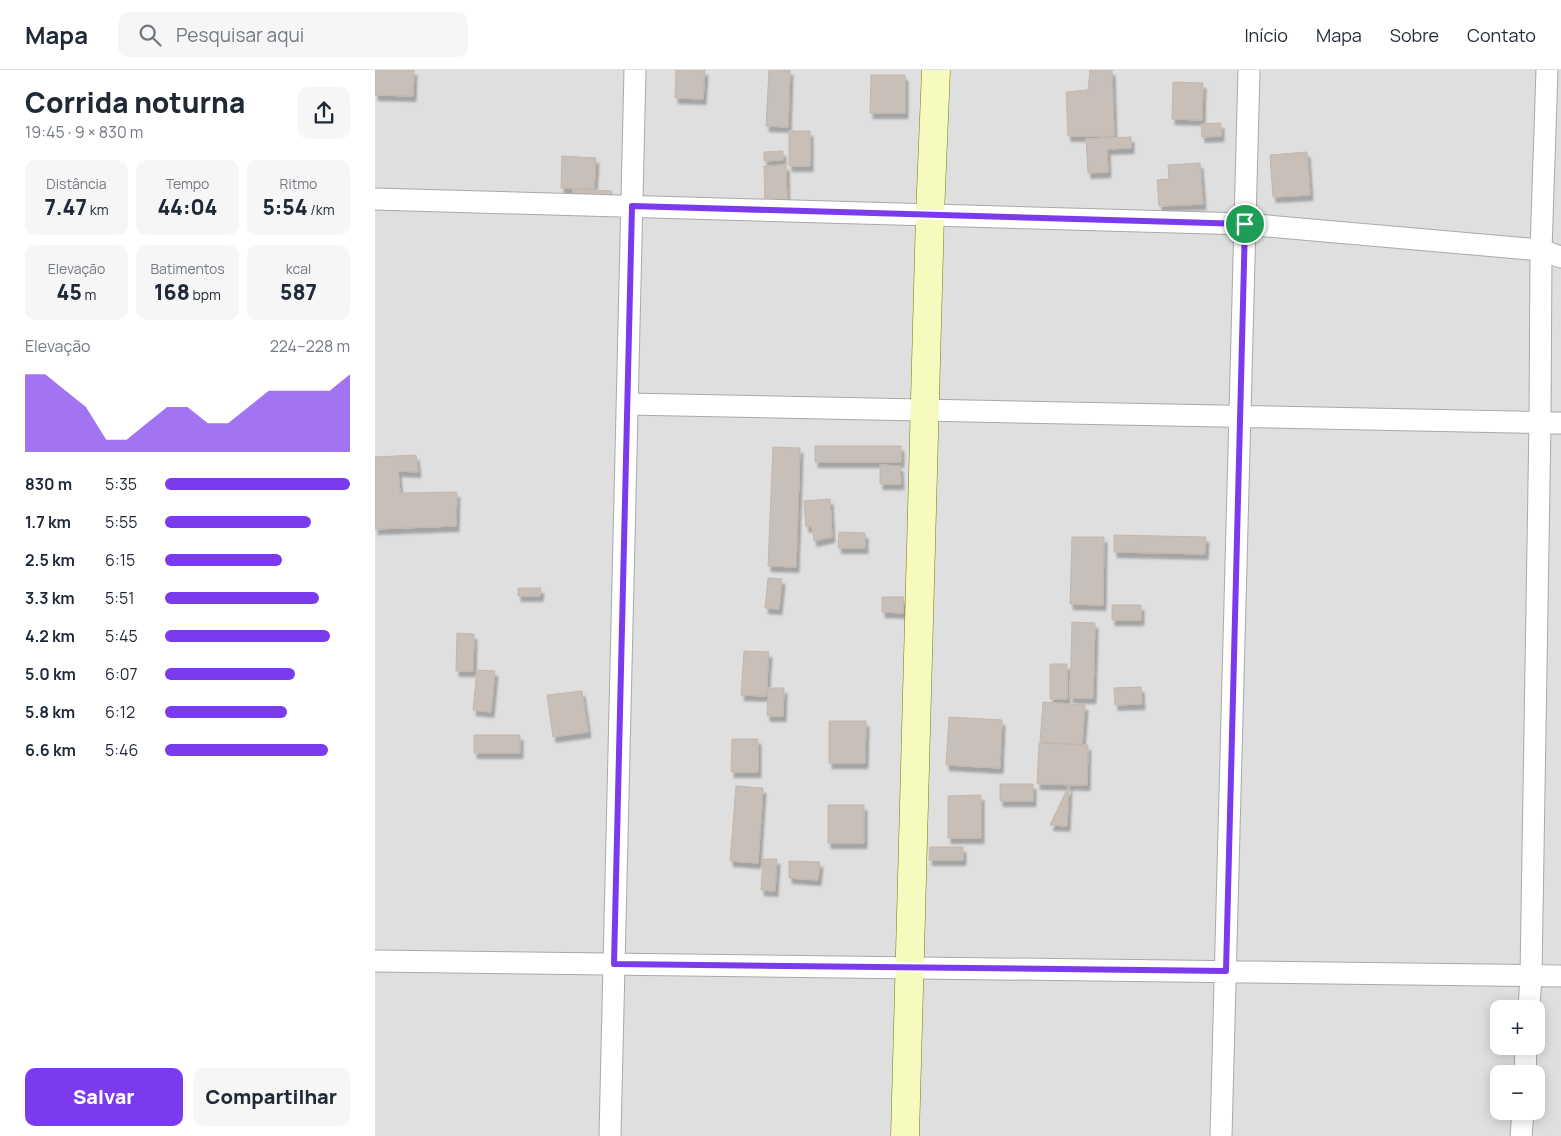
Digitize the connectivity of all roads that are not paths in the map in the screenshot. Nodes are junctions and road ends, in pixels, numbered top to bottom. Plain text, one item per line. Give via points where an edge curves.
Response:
1 (635, 70) edge
2 (936, 70) edge
3 (1249, 70) edge
4 (1547, 70) edge
5 (375, 199) edge
6 (632, 206) junction
7 (930, 215) junction
8 (1245, 224) junction
9 (1551, 254) edge
10 (627, 404) junction
11 (925, 410) junction
12 (1241, 416) junction
13 (1551, 423) edge
14 (375, 961) edge
15 (614, 964) junction
16 (909, 968) junction
17 (1226, 971) junction
18 (1531, 975) junction
19 (1561, 976) edge
20 (1530, 1000) edge
21 (1522, 1120) edge
22 (610, 1136) edge
23 (905, 1136) edge
24 (1221, 1136) edge
25 (1521, 1136) edge

1 - 6 street
2 - 7 street
3 - 8 street
4 - 9 street
5 - 6 street
6 - 7 street
6 - 10 street
7 - 8 street
7 - 11 street
8 - 9 street
8 - 12 street
9 - 13 street
10 - 11 street
10 - 15 street
11 - 12 street
11 - 16 street
12 - 13 street
12 - 17 street
13 - 18 street
14 - 15 street
15 - 16 street
15 - 22 street
16 - 17 street
16 - 23 street
17 - 18 street
17 - 24 street
18 - 19 street
18 - 20 street
21 - 25 street

